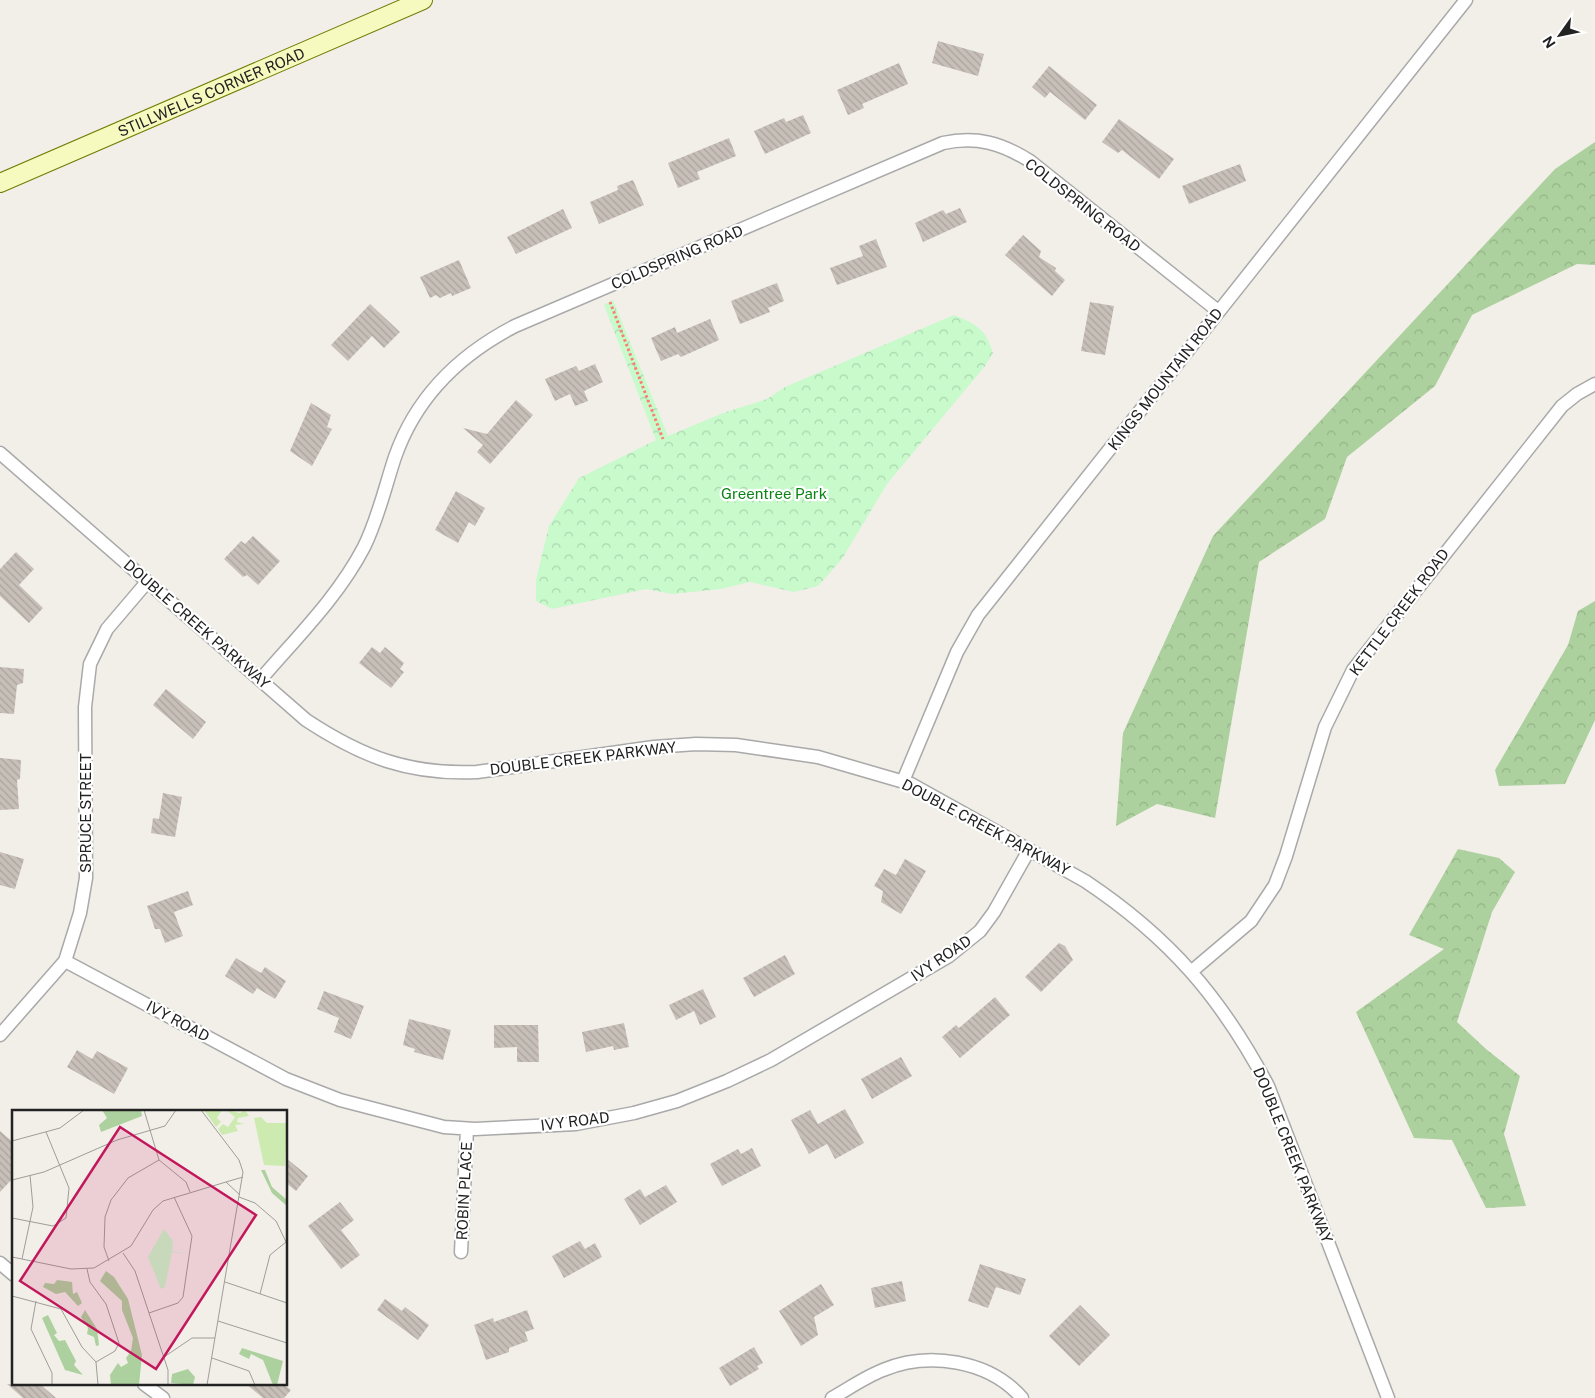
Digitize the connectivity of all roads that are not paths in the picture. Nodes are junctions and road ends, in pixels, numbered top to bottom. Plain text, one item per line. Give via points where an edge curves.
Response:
1 (423, 0) edge
2 (1466, 0) edge
3 (0, 183) edge
4 (1218, 311) junction
5 (1595, 384) edge
6 (0, 453) edge
7 (147, 582) junction
8 (261, 679) junction
9 (903, 781) junction
10 (1029, 850) junction
11 (65, 961) junction
12 (1192, 971) junction
13 (0, 1035) edge
14 (467, 1129) junction
15 (461, 1252) dead end
16 (0, 1264) edge
17 (12, 1274) edge
18 (147, 1386) edge
19 (163, 1398) edge
20 (832, 1398) edge
21 (1022, 1398) edge
22 (1388, 1398) edge

1 - 3 street, STILLWELLS CORNER ROAD
2 - 4 street, KINGS MOUNTAIN ROAD
4 - 8 street, COLDSPRING ROAD via 1011,150 987,140 943,143 515,326 458,362 434,386 404,435 374,523 353,567 329,601
4 - 9 street, KINGS MOUNTAIN ROAD via 978,615 957,652
5 - 12 street, KETTLE CREEK ROAD via 1562,406 1353,670 1325,727 1275,885 1251,920
6 - 7 street, DOUBLE CREEK PARKWAY
7 - 8 street, DOUBLE CREEK PARKWAY
7 - 11 street, SPRUCE STREET via 107,629 90,664 85,707 86,878 80,913
8 - 9 street, DOUBLE CREEK PARKWAY via 306,720 338,741 380,760 424,771 477,772 696,744 736,745 802,754
9 - 10 street, DOUBLE CREEK PARKWAY
10 - 12 street, DOUBLE CREEK PARKWAY via 1085,880 1110,898 1149,927
10 - 14 street, IVY ROAD via 998,906 970,940 949,956 771,1060 677,1101 634,1113 576,1124
11 - 13 street, SPRUCE STREET
11 - 14 street, IVY ROAD via 286,1079 340,1100 444,1127
12 - 22 street, DOUBLE CREEK PARKWAY via 1247,1046 1268,1086
14 - 15 street, ROBIN PLACE
16 - 17 street
18 - 19 street
20 - 21 street via 882,1370 932,1360 956,1362 978,1369 1007,1384

